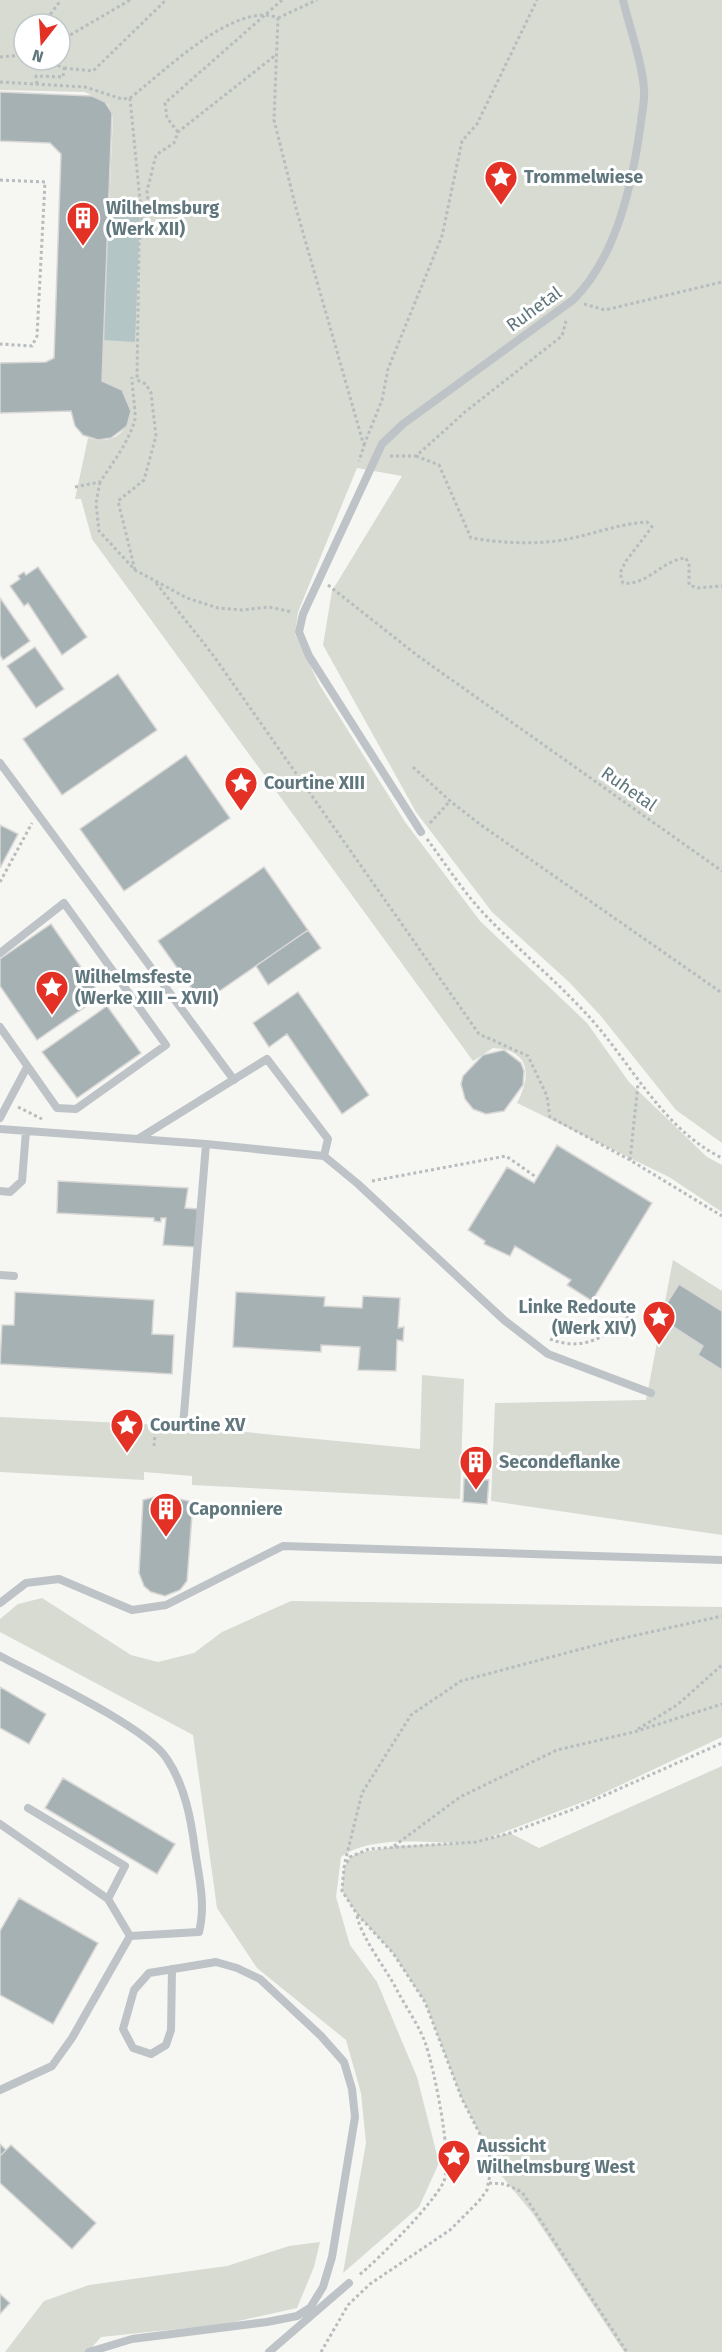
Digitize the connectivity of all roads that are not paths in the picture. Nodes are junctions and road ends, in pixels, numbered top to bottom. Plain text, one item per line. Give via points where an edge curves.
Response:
1 (623, 0) edge
2 (0, 763) edge
3 (422, 832) road end
4 (0, 952) edge
5 (0, 1027) edge
6 (27, 1067) junction
7 (234, 1080) junction
8 (0, 1118) edge
9 (0, 1129) edge
10 (26, 1131) junction
11 (138, 1139) junction
12 (206, 1144) junction
13 (324, 1156) junction
14 (0, 1191) edge
15 (0, 1275) edge
16 (14, 1276) dead end
17 (651, 1393) dead end
18 (183, 1425) road end
19 (722, 1560) edge
20 (0, 1603) edge
21 (0, 1656) edge
22 (28, 1808) dead end
23 (0, 1824) edge
24 (108, 1899) junction
25 (130, 1936) junction
26 (172, 1969) junction
27 (0, 2090) edge
28 (349, 2283) road end
29 (89, 2352) edge
30 (269, 2352) edge

1 - 3 lane, Ruhetal via 644,90 626,197 609,244 586,287 573,300 403,424 382,444 303,614 299,632 309,656
2 - 7 lane
4 - 6 lane via 64,903 166,1045 76,1109 57,1108
5 - 6 lane
6 - 8 lane
7 - 11 lane
7 - 13 lane via 267,1059 328,1139
9 - 10 lane
10 - 11 lane
10 - 14 lane via 22,1181 10,1192
11 - 12 lane
12 - 13 lane
12 - 18 lane
13 - 17 lane via 504,1320 548,1354
15 - 16 lane
19 - 20 lane via 283,1546 166,1605 132,1610 59,1579 26,1583
21 - 25 lane via 132,1728 166,1757 183,1790 204,1911 199,1932
22 - 24 lane via 125,1866
23 - 24 lane
24 - 25 lane
25 - 27 lane via 72,2038 51,2066
26 - 26 lane via 171,2031 166,2045 151,2054 133,2048 123,2029 134,1990 149,1973
26 - 29 lane via 216,1962 260,1978 344,2062 355,2117 332,2257 323,2287 310,2308 297,2316 132,2339
28 - 30 lane

